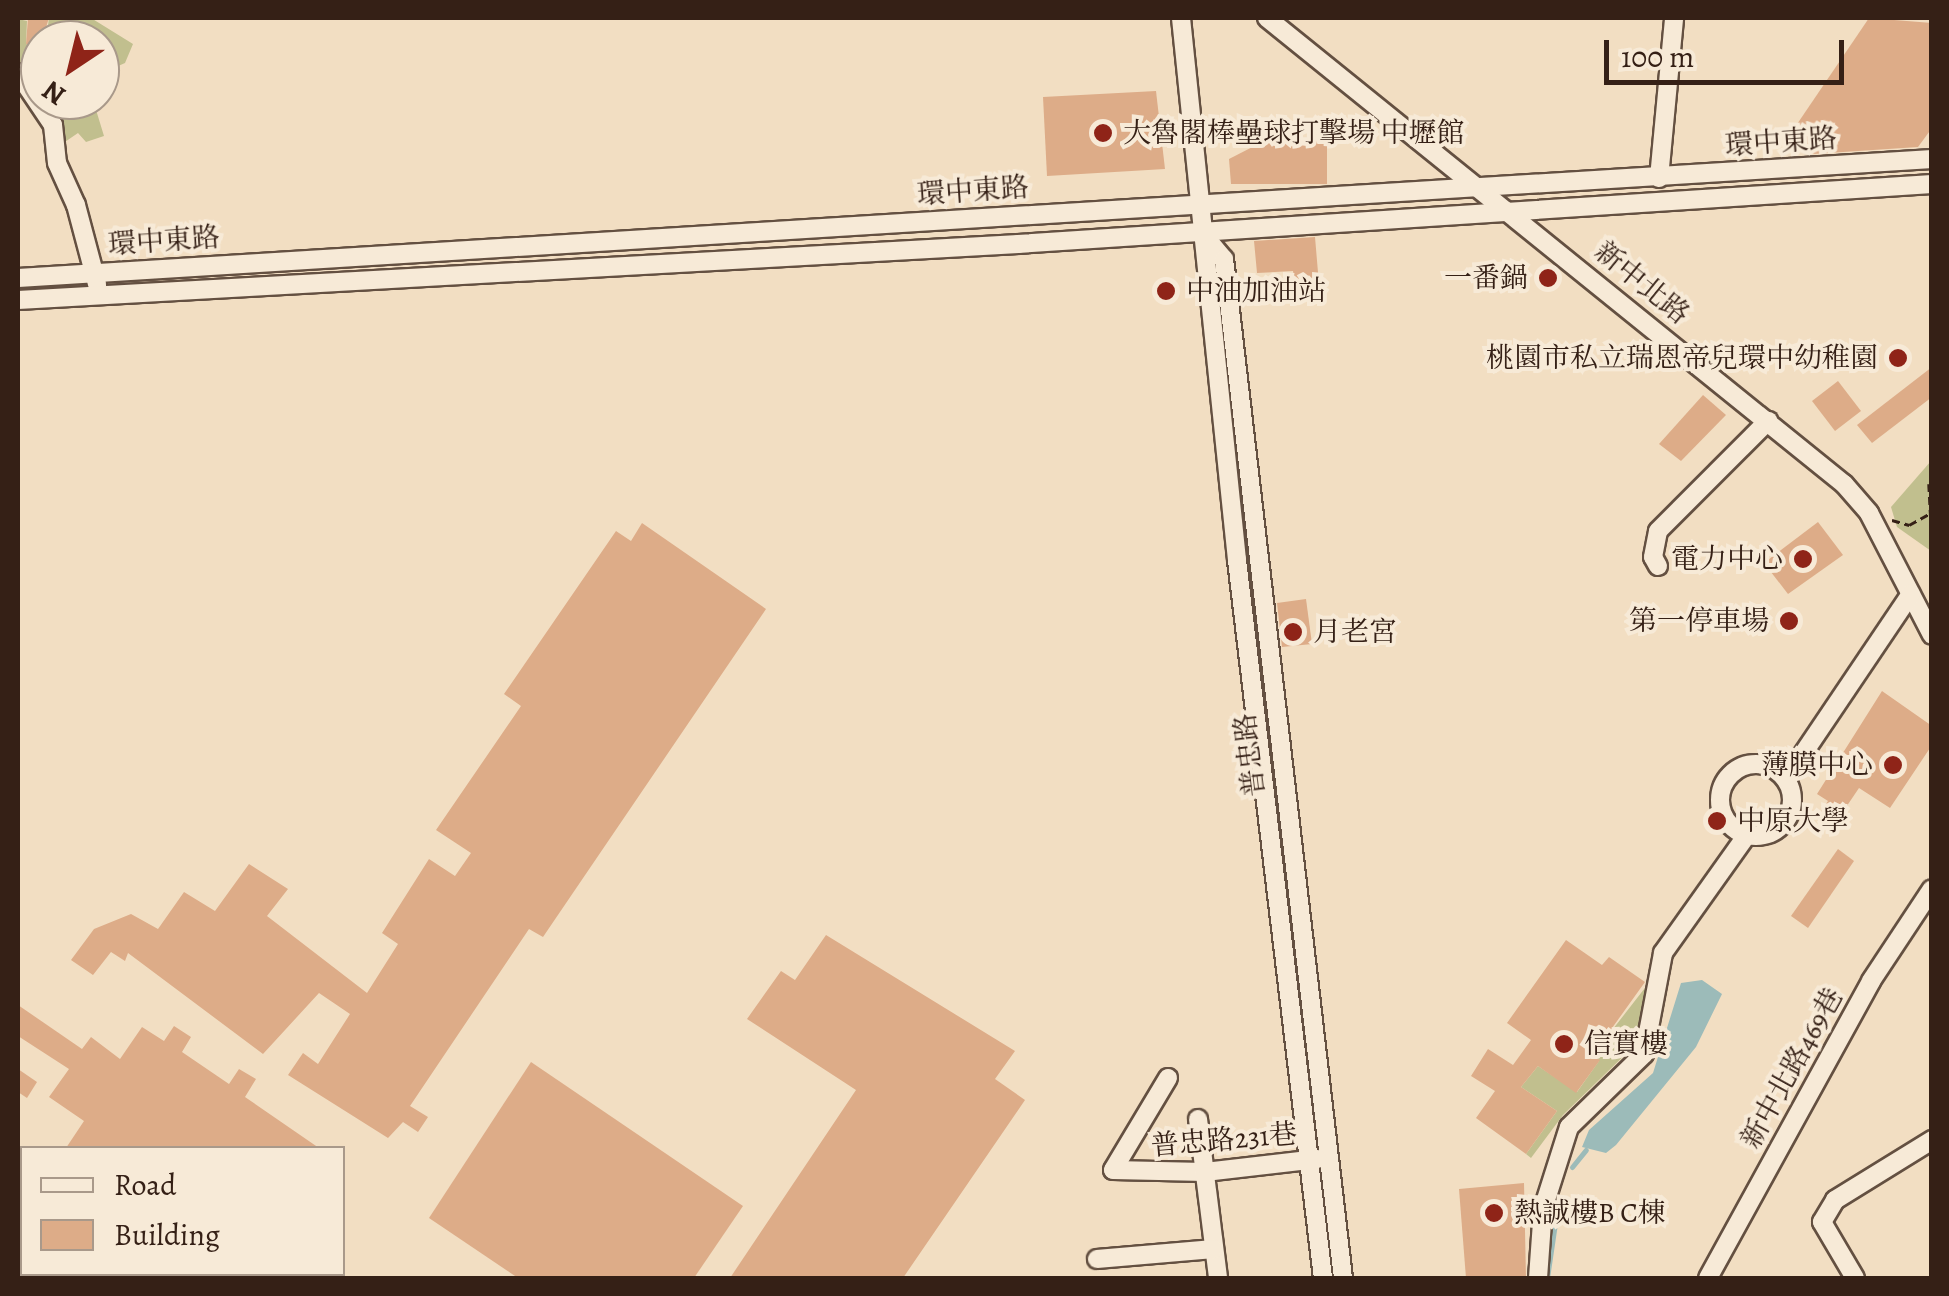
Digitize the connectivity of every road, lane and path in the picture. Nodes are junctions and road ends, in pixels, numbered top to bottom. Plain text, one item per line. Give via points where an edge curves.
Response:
1 (1181, 18) edge
2 (1266, 18) edge
3 (1674, 18) edge
4 (18, 73) edge
5 (1932, 160) edge
6 (1660, 178) junction
7 (1932, 184) edge
8 (1483, 190) junction
9 (1199, 204) junction
10 (1512, 213) junction
11 (1202, 232) junction
12 (96, 273) junction
13 (18, 278) edge
14 (98, 295) junction
15 (18, 300) edge
16 (1768, 420) junction
17 (1930, 484) edge
18 (1932, 512) edge
19 (1889, 519) dead end
20 (1932, 540) edge
21 (1658, 566) dead end
22 (1911, 594) junction
23 (1932, 634) edge
24 (1786, 778) junction
25 (1747, 836) junction
26 (1932, 889) edge
27 (1168, 1078) dead end
28 (1198, 1119) dead end
29 (1932, 1140) edge
30 (1328, 1158) junction
31 (1306, 1160) junction
32 (1204, 1172) junction
33 (1214, 1249) junction
34 (1097, 1259) dead end
35 (1218, 1278) edge
36 (1322, 1278) edge
37 (1343, 1278) edge
38 (1538, 1278) edge
39 (1708, 1278) edge
40 (1855, 1278) edge

1 - 9 street, 普忠路
2 - 8 street, 新中北路
3 - 6 street
4 - 12 street via 53,125 57,163
5 - 6 street, 環中東路
6 - 8 street, 環中東路
7 - 10 street, 環中東路
8 - 9 street, 環中東路
8 - 10 street, 新中北路
9 - 11 street, 普忠路
9 - 12 street, 環中東路
10 - 11 street, 環中東路
10 - 16 street, 新中北路
11 - 14 street, 環中東路
11 - 30 street, 普忠路 via 1224,258
11 - 31 street, 普忠路
12 - 13 street, 環中東路
12 - 14 street
14 - 15 street, 環中東路
16 - 21 street via 1658,531
16 - 22 street, 新中北路 via 1869,514
17 - 20 path, bridge
18 - 19 path via 1910,524
22 - 23 street, 新中北路
22 - 24 street
24 - 25 street via 1793,802 1784,825
24 - 25 street via 1755,764 1726,780 1723,815
25 - 38 street via 1663,953 1644,1054 1569,1127 1543,1209
26 - 39 street, 新中北路469巷 via 1872,981
27 - 32 street, 普忠路231巷 via 1113,1170
28 - 32 street
29 - 40 street via 1835,1200 1822,1222
30 - 31 street, 普忠路231巷
30 - 37 street, 普忠路
31 - 32 street, 普忠路231巷
31 - 36 street, 普忠路
32 - 33 street
33 - 34 street
33 - 35 street

